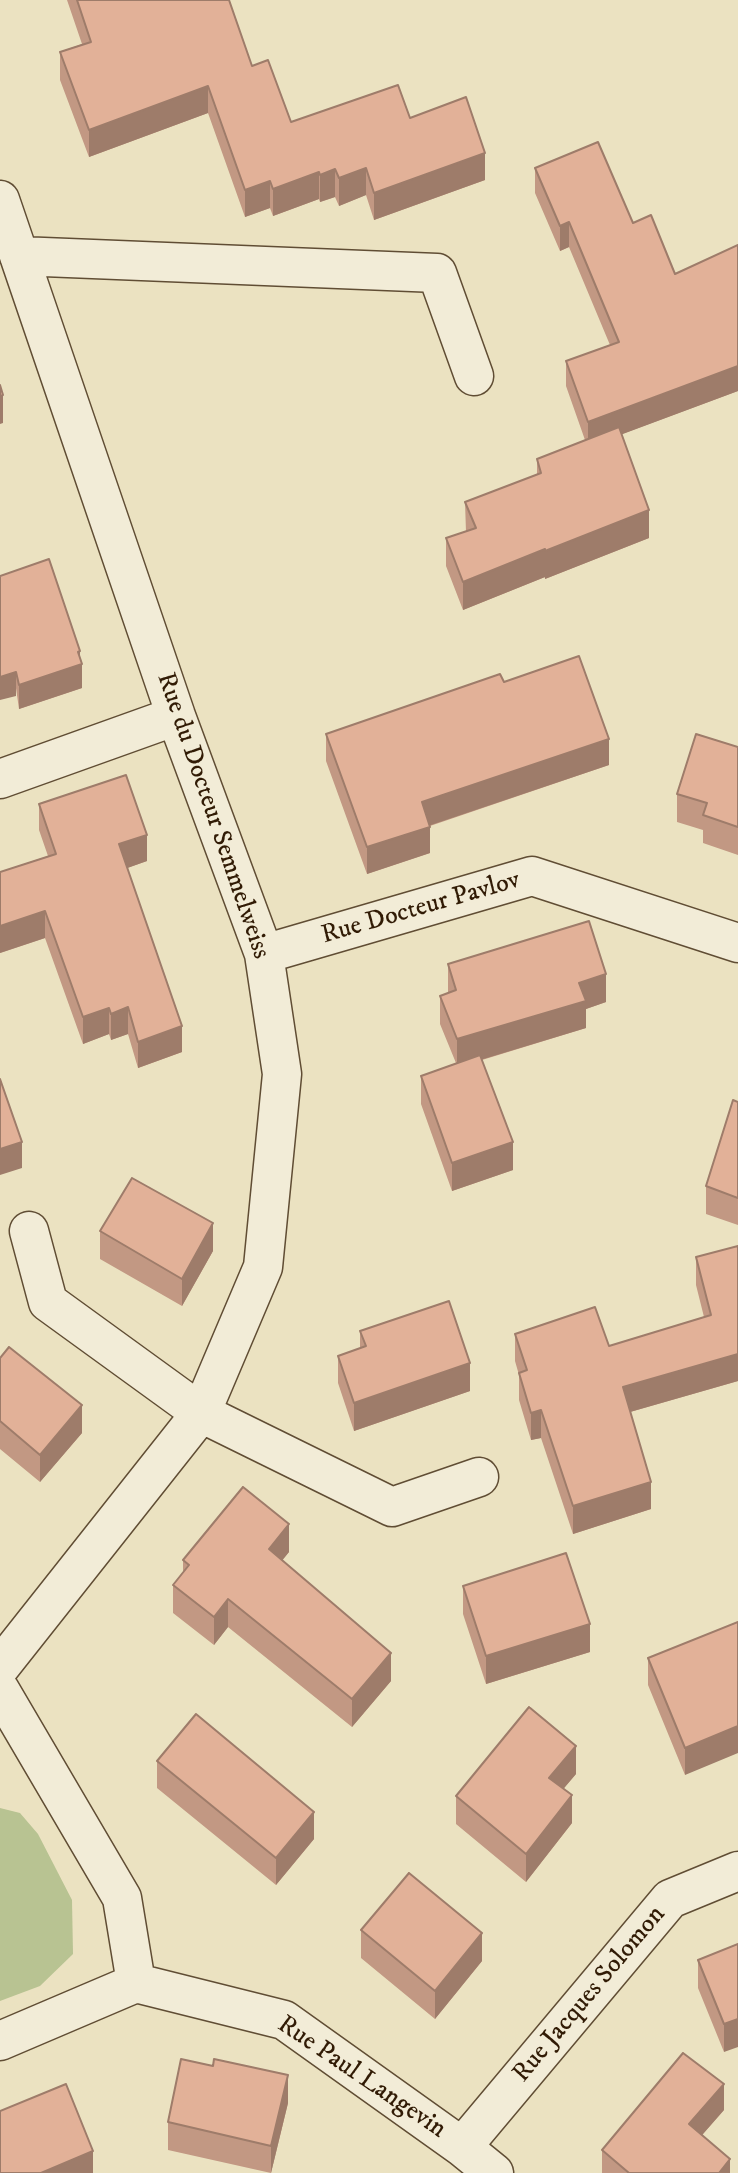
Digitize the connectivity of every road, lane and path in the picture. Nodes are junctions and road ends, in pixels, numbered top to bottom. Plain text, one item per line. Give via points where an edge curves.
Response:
1 (0, 200) edge
2 (16, 280) edge
3 (474, 376) dead end
4 (176, 716) junction
5 (0, 779) edge
6 (738, 943) edge
7 (264, 954) junction
8 (29, 1231) dead end
9 (201, 1413) junction
10 (479, 1477) dead end
11 (0, 1667) edge
12 (0, 1690) edge
13 (738, 1871) edge
14 (136, 1983) junction
15 (0, 2041) edge
16 (462, 2147) junction
17 (494, 2173) edge

1 - 2 street, Rue du Docteur Semmelweiss
2 - 3 street via 437,273
2 - 4 street, Rue du Docteur Semmelweiss
4 - 5 street
4 - 7 street, Rue du Docteur Semmelweiss
6 - 7 street, Rue Docteur Pavlov via 532,876
7 - 9 street, Rue du Docteur Semmelweiss via 282,1074 263,1267
8 - 9 street via 48,1302
9 - 10 street via 392,1507
9 - 11 street, Rue du Docteur Semmelweiss
12 - 14 street via 122,1898
13 - 16 street, Rue Jacques Solomon via 670,1899
14 - 15 street
14 - 16 street, Rue Paul Langevin via 284,2020
16 - 17 street, Rue Paul Langevin

